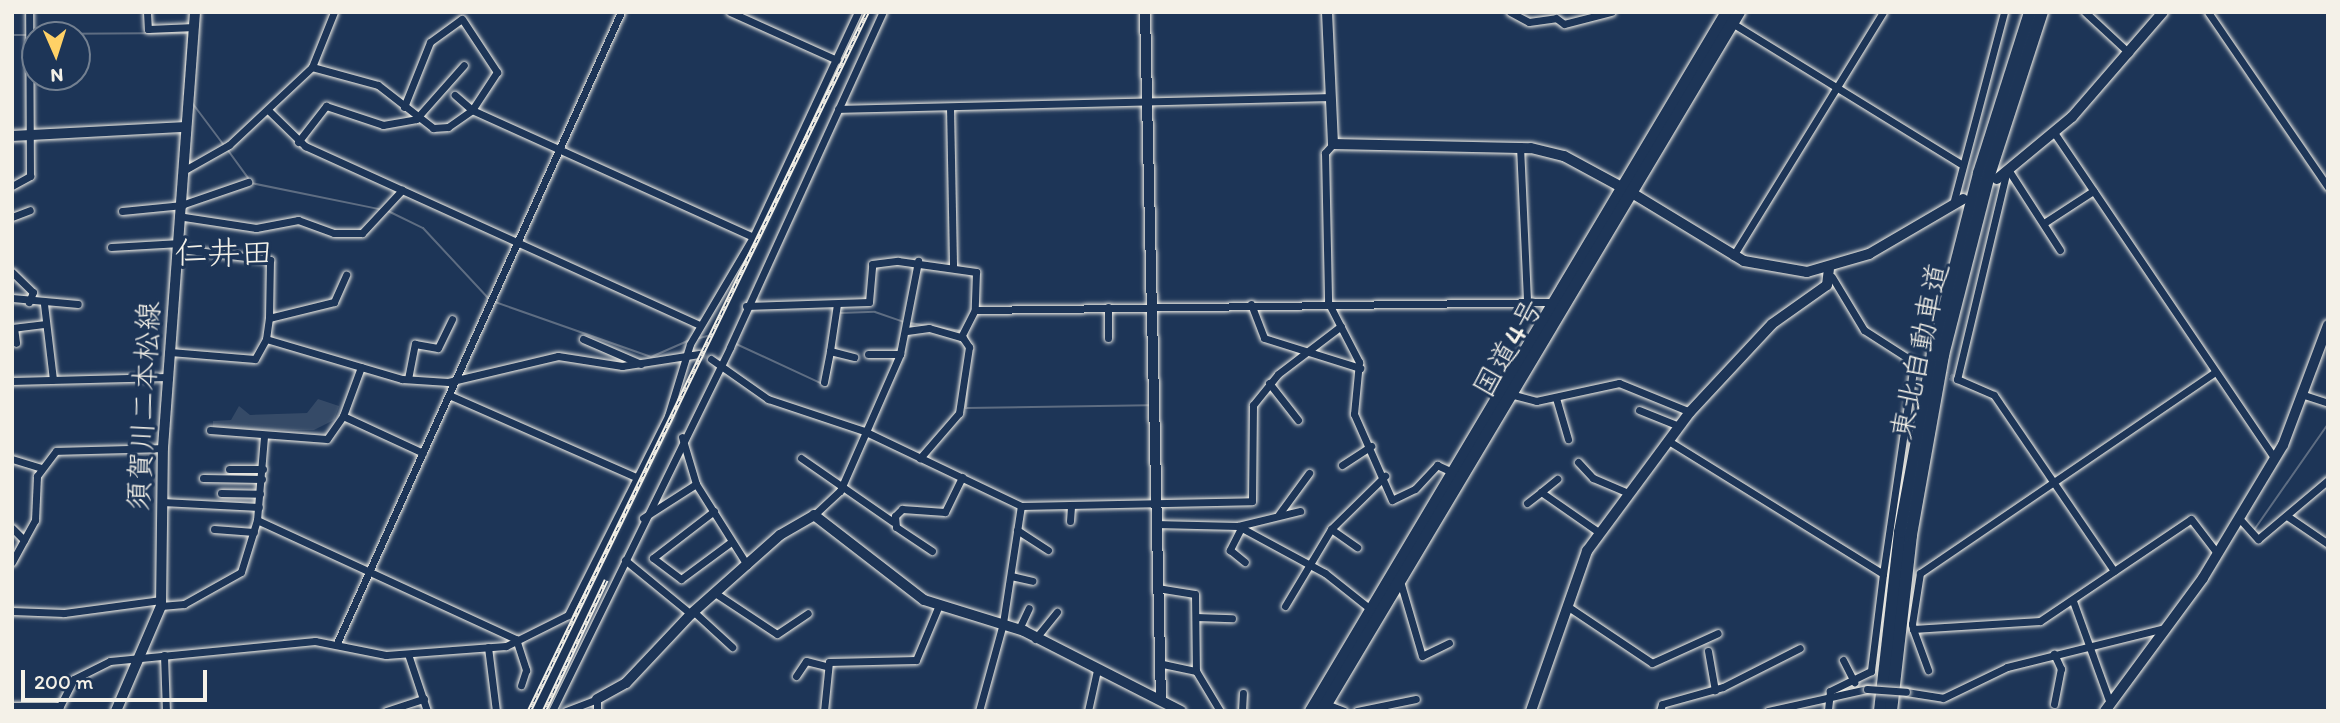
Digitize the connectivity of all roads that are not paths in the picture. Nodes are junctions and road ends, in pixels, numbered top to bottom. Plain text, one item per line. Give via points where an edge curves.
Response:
1 (29, 12) edge
2 (147, 12) edge
3 (195, 12) edge
4 (334, 12) edge
5 (621, 12) edge
6 (730, 12) edge
7 (858, 12) edge
8 (883, 12) edge
9 (1145, 12) edge
10 (1327, 12) edge
11 (1510, 12) edge
12 (1611, 12) edge
13 (1883, 12) edge
14 (2004, 12) edge
15 (2024, 12) edge
16 (2030, 12) edge
17 (2042, 12) edge
18 (2048, 12) edge
19 (2085, 12) edge
20 (2163, 12) edge
21 (2208, 12) edge
22 (1733, 16) edge
23 (194, 27) junction
24 (2129, 53) junction
25 (837, 60) junction
26 (464, 65) dead end
27 (312, 67) junction
28 (1838, 91) junction
29 (455, 95) dead end
30 (1329, 97) junction
31 (1146, 102) junction
32 (2005, 104) junction
33 (404, 107) junction
34 (950, 107) junction
35 (838, 109) junction
36 (268, 110) junction
37 (472, 110) junction
38 (416, 119) junction
39 (186, 127) junction
40 (31, 133) junction
41 (2055, 134) junction
42 (12, 136) edge
43 (298, 142) junction
44 (1334, 144) junction
45 (1520, 146) junction
46 (559, 150) junction
47 (1960, 163) junction
48 (183, 172) junction
49 (2004, 175) junction
50 (248, 182) dead end
51 (12, 186) edge
52 (2328, 187) edge
53 (402, 190) junction
54 (1627, 190) junction
55 (2093, 191) junction
56 (1958, 201) joint
57 (184, 204) junction
58 (30, 210) dead end
59 (122, 211) dead end
60 (12, 217) edge
61 (184, 217) junction
62 (2044, 223) junction
63 (753, 237) junction
64 (518, 243) junction
65 (181, 246) junction
66 (111, 247) dead end
67 (2060, 250) dead end
68 (1733, 256) junction
69 (918, 261) junction
70 (953, 267) junction
71 (12, 272) edge
72 (1830, 273) junction
73 (346, 275) dead end
74 (12, 298) edge
75 (1527, 298) junction
76 (29, 302) junction
77 (1328, 302) junction
78 (1554, 302) junction
79 (44, 304) junction
80 (78, 304) dead end
81 (837, 304) junction
82 (1251, 304) junction
83 (746, 306) junction
84 (1151, 306) junction
85 (1108, 307) junction
86 (975, 310) junction
87 (269, 318) junction
88 (452, 320) dead end
89 (46, 324) junction
90 (699, 325) junction
91 (908, 325) junction
92 (2328, 325) edge
93 (1341, 326) junction
94 (13, 328) edge
95 (961, 337) junction
96 (1108, 338) dead end
97 (583, 339) dead end
98 (266, 340) junction
99 (16, 343) dead end
100 (689, 347) junction
101 (830, 351) junction
102 (1304, 351) junction
103 (170, 352) junction
104 (699, 354) dead end
105 (868, 354) dead end
106 (900, 354) junction
107 (854, 357) dead end
108 (711, 359) dead end
109 (641, 364) junction
110 (720, 364) junction
111 (361, 367) junction
112 (1360, 368) junction
113 (2215, 372) junction
114 (167, 377) junction
115 (52, 379) junction
116 (408, 379) junction
117 (458, 379) junction
118 (12, 381) edge
119 (824, 382) dead end
120 (1269, 383) junction
121 (1507, 392) junction
122 (449, 395) junction
123 (2304, 395) junction
124 (1556, 398) junction
125 (2328, 403) edge
126 (1639, 410) dead end
127 (1690, 412) junction
128 (343, 415) junction
129 (1298, 420) dead end
130 (1679, 426) junction
131 (209, 430) dead end
132 (864, 431) junction
133 (264, 436) junction
134 (682, 437) junction
135 (1568, 439) dead end
136 (1667, 440) junction
137 (1371, 446) junction
138 (163, 448) junction
139 (423, 453) junction
140 (801, 458) dead end
141 (920, 458) junction
142 (2274, 458) junction
143 (12, 459) edge
144 (1578, 462) dead end
145 (1342, 466) dead end
146 (41, 468) junction
147 (229, 469) dead end
148 (263, 469) junction
149 (1309, 473) dead end
150 (1458, 474) junction
151 (1385, 476) junction
152 (636, 477) junction
153 (962, 477) junction
154 (203, 478) dead end
155 (1557, 479) dead end
156 (262, 480) junction
157 (2328, 480) edge
158 (2054, 483) junction
159 (696, 484) junction
160 (840, 491) junction
161 (1541, 492) junction
162 (221, 493) dead end
163 (1628, 493) junction
164 (260, 494) junction
165 (162, 502) junction
166 (1155, 502) junction
167 (1527, 503) dead end
168 (1071, 505) junction
169 (1021, 506) junction
170 (259, 507) junction
171 (714, 511) junction
172 (1300, 511) dead end
173 (814, 515) junction
174 (1278, 515) junction
175 (2237, 516) junction
176 (2287, 516) junction
177 (643, 519) junction
178 (257, 520) junction
179 (1070, 521) dead end
180 (893, 522) junction
181 (1155, 524) junction
182 (1240, 527) junction
183 (12, 528) edge
184 (214, 529) dead end
185 (1017, 530) junction
186 (1331, 530) junction
187 (254, 532) junction
188 (1600, 533) junction
189 (24, 540) junction
190 (731, 542) junction
191 (2328, 544) edge
192 (1357, 547) dead end
193 (1048, 550) dead end
194 (932, 551) dead end
195 (2217, 553) junction
196 (625, 560) junction
197 (12, 562) edge
198 (1245, 562) dead end
199 (1307, 564) junction
200 (747, 565) junction
201 (2114, 571) junction
202 (370, 572) junction
203 (1883, 574) junction
204 (1011, 576) junction
205 (1032, 580) dead end
206 (1400, 580) junction
207 (1156, 588) junction
208 (715, 593) junction
209 (2073, 601) junction
210 (161, 603) junction
211 (939, 605) junction
212 (1285, 606) dead end
213 (1567, 606) junction
214 (1029, 608) dead end
215 (12, 611) edge
216 (1057, 612) dead end
217 (1375, 612) junction
218 (692, 613) junction
219 (808, 613) dead end
220 (1196, 617) junction
221 (1233, 618) dead end
222 (1003, 623) junction
223 (2165, 628) junction
224 (1019, 629) junction
225 (1913, 629) junction
226 (1718, 633) dead end
227 (1035, 639) junction
228 (337, 643) junction
229 (519, 643) junction
230 (1449, 643) dead end
231 (2089, 645) junction
232 (488, 647) junction
233 (732, 648) dead end
234 (1800, 648) dead end
235 (1708, 651) dead end
236 (408, 654) junction
237 (2054, 654) junction
238 (164, 655) junction
239 (140, 656) junction
240 (1843, 660) dead end
241 (1158, 663) junction
242 (826, 666) junction
243 (1097, 670) junction
244 (1928, 670) dead end
245 (1196, 671) junction
246 (796, 676) dead end
247 (1854, 682) junction
248 (521, 685) dead end
249 (1715, 690) junction
250 (1243, 693) dead end
251 (1827, 695) junction
252 (1806, 696) dead end
253 (424, 699) junction
254 (597, 699) junction
255 (1161, 699) junction
256 (1416, 699) dead end
257 (2054, 704) dead end
258 (12, 706) edge
259 (1324, 707) edge
260 (62, 708) edge
261 (2108, 708) edge
262 (1772, 710) edge
263 (116, 711) edge
264 (166, 711) edge
265 (386, 711) edge
266 (428, 711) edge
267 (496, 711) edge
268 (552, 711) edge
269 (566, 711) edge
270 (597, 711) edge
271 (824, 711) edge
272 (979, 711) edge
273 (1088, 711) edge
274 (1181, 711) edge
275 (1220, 711) edge
276 (1242, 711) edge
277 (1311, 711) edge
278 (1344, 711) edge
279 (1361, 711) edge
280 (1531, 711) edge
281 (1660, 711) edge
282 (1828, 711) edge
283 (1880, 711) edge
284 (1891, 711) edge

1 - 40 street
2 - 23 street via 148,29
3 - 23 street, 須賀川二本松線
4 - 27 street
5 - 46 street
6 - 25 street
7 - 25 street
8 - 35 street
9 - 31 street
10 - 30 street
11 - 12 street via 1529,22 1556,18 1564,24
13 - 28 street
14 - 47 street
15 - 32 highway
16 - 32 highway, 東北自動車道
17 - 32 highway, 東北自動車道
18 - 32 highway
19 - 24 street
20 - 24 main road
21 - 52 street
22 - 28 street
22 - 54 highway, 国道4号
23 - 39 street, 須賀川二本松線
24 - 41 main road
25 - 63 street
26 - 38 street
27 - 33 street via 378,85
27 - 36 street
28 - 47 street
28 - 68 street
29 - 37 street
30 - 31 street
30 - 44 street
31 - 34 street
31 - 84 street
32 - 283 highway, 東北自動車道 via 1961,238 1922,412 1894,576
32 - 284 highway, 東北自動車道 via 1931,415
33 - 37 street via 430,42 462,19 497,69
33 - 38 street
34 - 35 street
34 - 70 street
35 - 83 street
36 - 43 street
36 - 48 street via 226,147
37 - 38 street via 444,128
37 - 46 street
38 - 43 street via 383,125 323,107
39 - 40 street
39 - 48 street, 須賀川二本松線
40 - 42 street
40 - 51 street via 30,176
41 - 49 main road
41 - 55 street
43 - 53 street
44 - 45 street
44 - 77 street via 1325,153
45 - 54 street via 1564,156
45 - 75 street
46 - 63 street
46 - 64 street
47 - 56 street
48 - 57 street, 須賀川二本松線
49 - 62 street
49 - 158 street via 1957,379 1990,390
50 - 57 street
53 - 61 street via 366,232 342,234 298,220 256,228
53 - 64 street
54 - 68 main road
54 - 78 highway, 国道4号
54 - 121 highway, 国道4号
55 - 62 street
55 - 113 street
56 - 72 main road
57 - 59 street
57 - 61 street, 須賀川二本松線
58 - 60 street
61 - 65 street, 須賀川二本松線
62 - 67 street
63 - 90 street
64 - 90 street
64 - 117 street
65 - 66 street
65 - 87 street via 270,260
65 - 103 street, 須賀川二本松線
68 - 72 main road via 1784,271
69 - 70 street
69 - 81 street via 876,262 871,301
69 - 91 street
70 - 86 street via 978,274
71 - 76 street via 33,292
72 - 127 street via 1772,324
72 - 203 street via 1864,330 1917,365
73 - 87 street via 334,302
74 - 76 street
75 - 77 street
75 - 78 street
76 - 79 street
77 - 82 street
77 - 93 street
78 - 121 highway, 国道4号
79 - 80 street
79 - 89 street
81 - 83 street
81 - 101 street
82 - 84 street
82 - 102 street via 1262,336
83 - 110 street
84 - 85 street
84 - 166 street
85 - 86 street
85 - 96 street
86 - 95 street
87 - 98 street
88 - 116 street via 438,348 415,344
89 - 94 street
89 - 115 street
90 - 100 street
91 - 95 street
91 - 106 street
92 - 123 street
93 - 102 street
93 - 112 street
94 - 99 street
95 - 141 street via 969,347 962,405
97 - 109 street
98 - 103 street via 255,359
98 - 111 street
100 - 104 street
100 - 109 street
100 - 152 street via 679,390
101 - 107 street
101 - 119 street
102 - 112 street
102 - 120 street
103 - 114 street, 須賀川二本松線
105 - 106 street
106 - 132 street
108 - 110 street
109 - 117 street via 558,356
110 - 132 street via 768,399
110 - 134 street
111 - 116 street
111 - 128 street
112 - 137 street via 1354,414
113 - 142 street
113 - 158 street
114 - 115 street
114 - 138 street, 須賀川二本松線
115 - 118 street
116 - 117 street
117 - 122 street
120 - 129 street
120 - 166 street via 1252,409 1252,500
121 - 124 street via 1529,401
121 - 150 highway, 国道4号
122 - 139 street
122 - 152 street
123 - 125 street
123 - 142 street
124 - 127 street via 1619,383
124 - 135 street
126 - 130 street
127 - 130 street
128 - 133 street via 327,439
128 - 139 street
130 - 136 street
131 - 133 street
132 - 141 street
132 - 160 street
133 - 148 street
134 - 159 street
134 - 177 street
136 - 163 street
136 - 203 street
137 - 145 street
137 - 151 street
138 - 146 street via 64,448
138 - 165 street, 須賀川二本松線
139 - 202 street
140 - 160 street
141 - 153 street
142 - 175 street
143 - 146 street
144 - 163 street via 1593,478
146 - 189 street via 34,520
147 - 148 street
148 - 156 street
149 - 174 street
150 - 151 street via 1437,465 1395,500
150 - 206 highway, 国道4号
150 - 217 highway, 国道4号
151 - 186 street
152 - 229 street via 568,615
153 - 169 street
153 - 180 street via 945,512 902,509
154 - 156 street
155 - 161 street
156 - 164 street
157 - 176 street
158 - 201 street
158 - 225 street via 1920,573
159 - 171 street
159 - 177 street
160 - 173 street
160 - 180 street
161 - 167 street
161 - 188 street
162 - 164 street
163 - 188 street
164 - 170 street
165 - 170 street
165 - 210 street, 須賀川二本松線
166 - 168 street
166 - 181 street
168 - 169 street
168 - 179 street
169 - 185 street
170 - 178 street
171 - 190 street
171 - 190 street via 653,558 681,579
172 - 174 street
173 - 200 street
173 - 211 street via 886,574
174 - 182 street
175 - 176 street via 2258,538
175 - 195 street
176 - 191 street
177 - 196 street
178 - 187 street
178 - 202 street
180 - 194 street
181 - 182 street
181 - 207 street
182 - 198 street via 1230,550
182 - 199 street
183 - 189 street
184 - 187 street
185 - 193 street
185 - 204 street
186 - 192 street
186 - 199 street
187 - 210 street via 241,572 184,604
188 - 213 street
189 - 197 street
190 - 200 street
195 - 201 street via 2191,519
195 - 223 street
196 - 218 street
196 - 268 street
199 - 212 street
199 - 217 street
200 - 208 street
201 - 209 street
202 - 228 street
202 - 229 street
203 - 247 street via 1871,671
204 - 205 street
204 - 222 street
206 - 217 highway, 国道4号
206 - 230 street via 1422,656
207 - 220 street via 1195,594
207 - 241 street
208 - 218 street
208 - 219 street via 777,634
209 - 225 street via 2037,622
209 - 231 street
210 - 215 street via 64,613
210 - 239 street, 須賀川二本松線
211 - 222 street
211 - 242 street via 916,660 834,659
213 - 226 street via 1652,663
213 - 280 street
214 - 224 street
216 - 227 street
217 - 259 highway, 国道4号
217 - 277 highway, 国道4号
218 - 233 street
218 - 254 street via 626,683
220 - 221 street
220 - 245 street
222 - 224 street
222 - 272 street
223 - 231 street
223 - 261 street
224 - 227 street
225 - 244 street
227 - 243 street
228 - 236 street
228 - 238 street
229 - 232 street
229 - 248 street via 526,674
231 - 237 street
231 - 261 street
232 - 236 street
232 - 267 street
234 - 249 street
235 - 249 street
236 - 253 street
237 - 251 street, bridge via 2007,667 1943,698 1867,689
237 - 257 street via 2062,669
238 - 239 street
238 - 264 street
239 - 260 street via 85,671
239 - 263 street, 須賀川二本松線
240 - 247 street
241 - 245 street
241 - 255 street
242 - 246 street via 806,661
242 - 271 street
243 - 255 street
243 - 273 street
245 - 275 street
247 - 251 street
249 - 281 street via 1662,704
250 - 276 street
251 - 252 street
251 - 262 street
251 - 282 street
253 - 265 street
253 - 266 street
254 - 269 street
254 - 270 street
255 - 274 street
256 - 279 street
258 - 260 street
259 - 278 street

